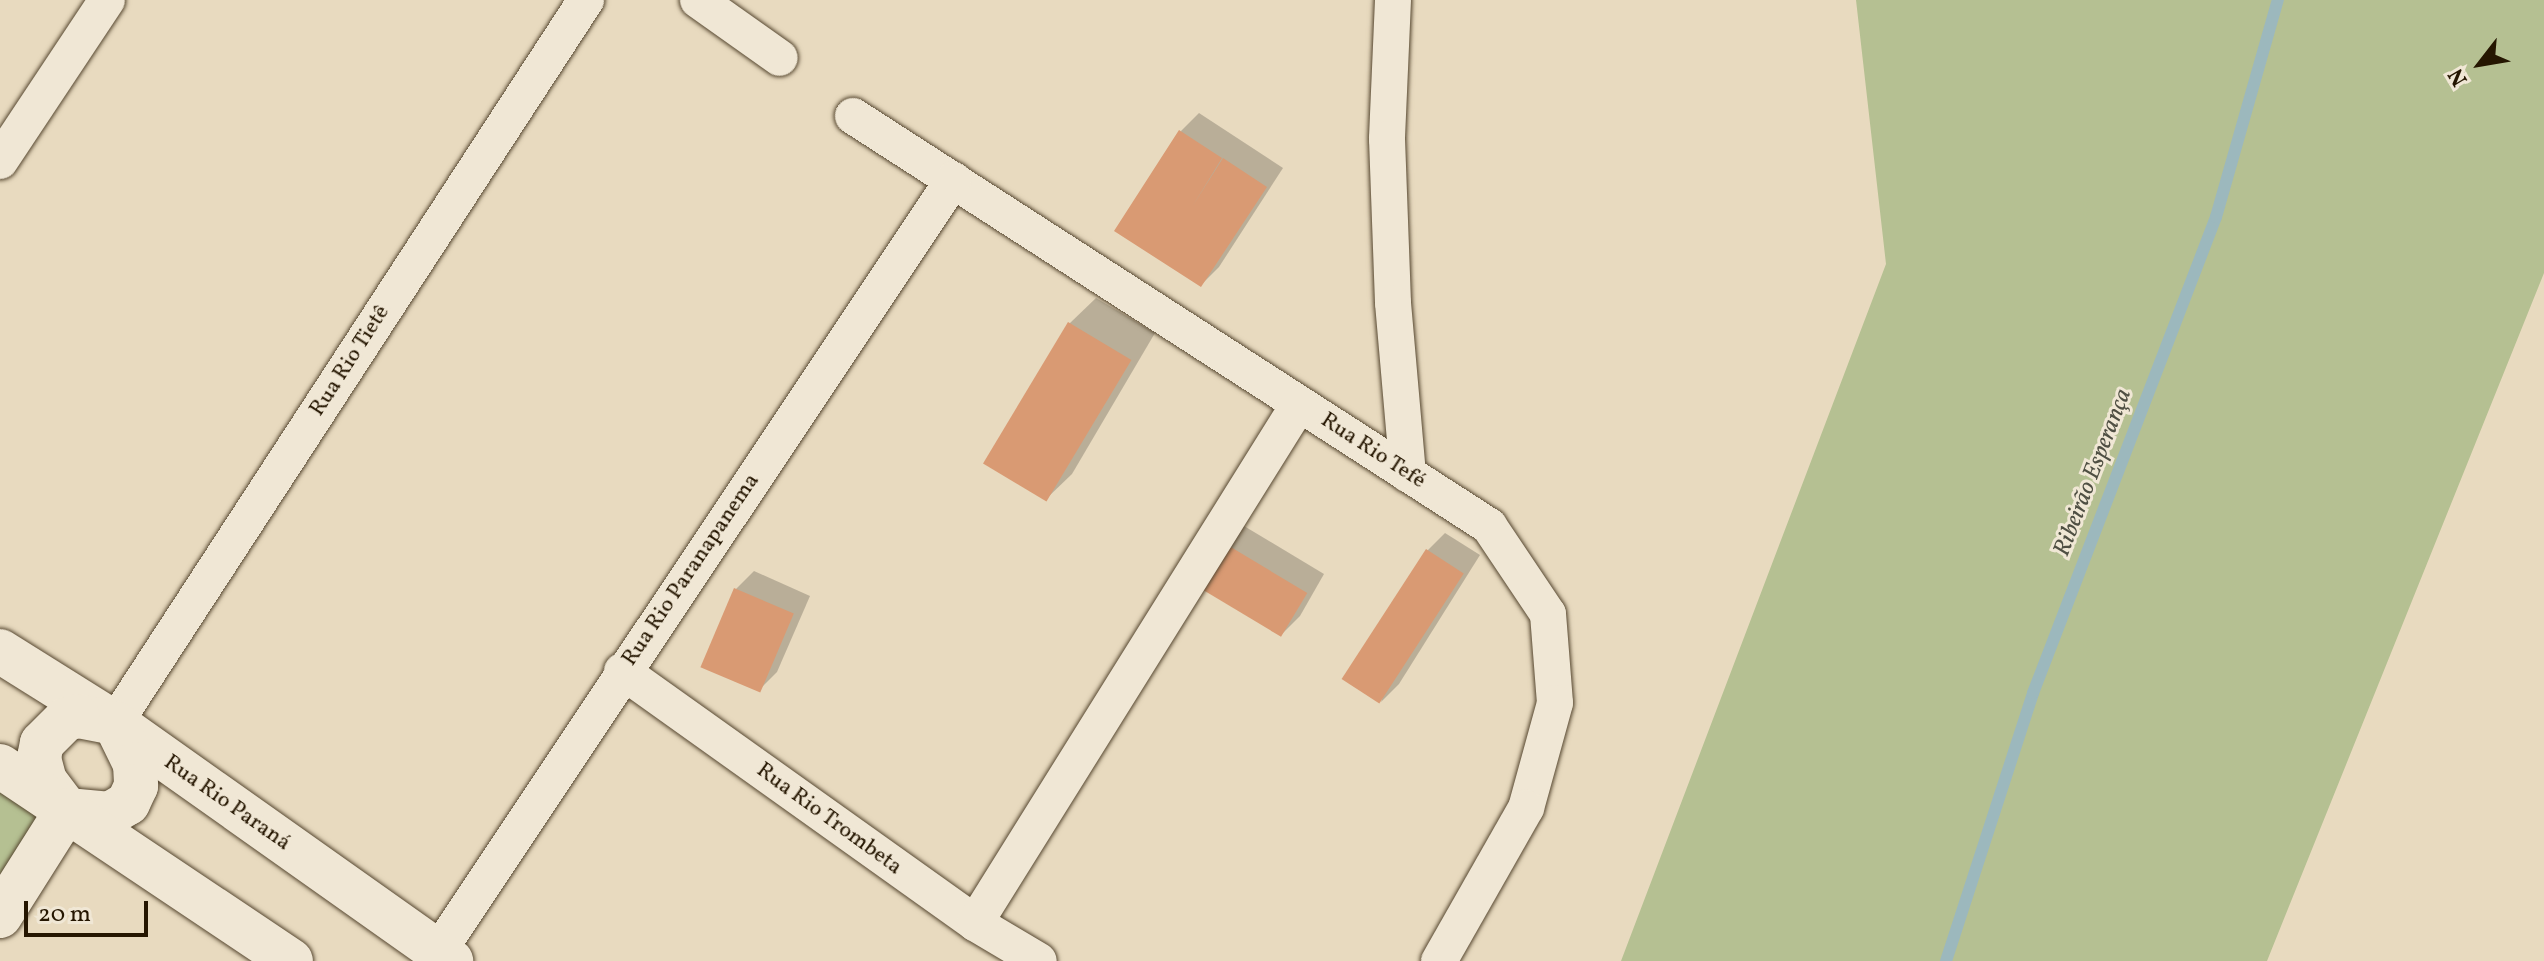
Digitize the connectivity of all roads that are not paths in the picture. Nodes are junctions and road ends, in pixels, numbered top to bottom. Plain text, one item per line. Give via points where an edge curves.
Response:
1 (107, 0) edge
2 (586, 0) edge
3 (698, 0) edge
4 (1393, 0) edge
5 (780, 58) dead end
6 (853, 116) dead end
7 (0, 161) edge
8 (953, 180) junction
9 (1299, 404) junction
10 (1408, 474) junction
11 (0, 651) edge
12 (622, 671) junction
13 (115, 723) junction
14 (0, 766) edge
15 (67, 810) junction
16 (0, 916) edge
17 (975, 923) junction
18 (440, 958) edge
19 (291, 961) edge
20 (1039, 961) edge
21 (1439, 961) edge

1 - 7 street
2 - 13 street, Rua Rio Tietê
3 - 5 street
4 - 10 street via 1387,139 1393,303
6 - 8 street, Rua Rio Tefé
8 - 9 street, Rua Rio Tefé
8 - 12 street, Rua Rio Paranapanema
9 - 10 street, Rua Rio Tefé
9 - 17 street
10 - 21 street, Rua Rio Tefé via 1489,526 1548,614 1555,703 1526,808
11 - 13 street, Rua Rio Paraná
12 - 17 street, Rua Rio Trombeta
12 - 18 street, Rua Rio Paranapanema
13 - 15 street via 135,764 136,786 128,803 110,814
13 - 15 street via 95,717 66,719 42,743 39,758 45,781
13 - 18 street, Rua Rio Paraná
14 - 15 street
15 - 16 street
15 - 19 street
17 - 20 street, Rua Rio Trombeta

